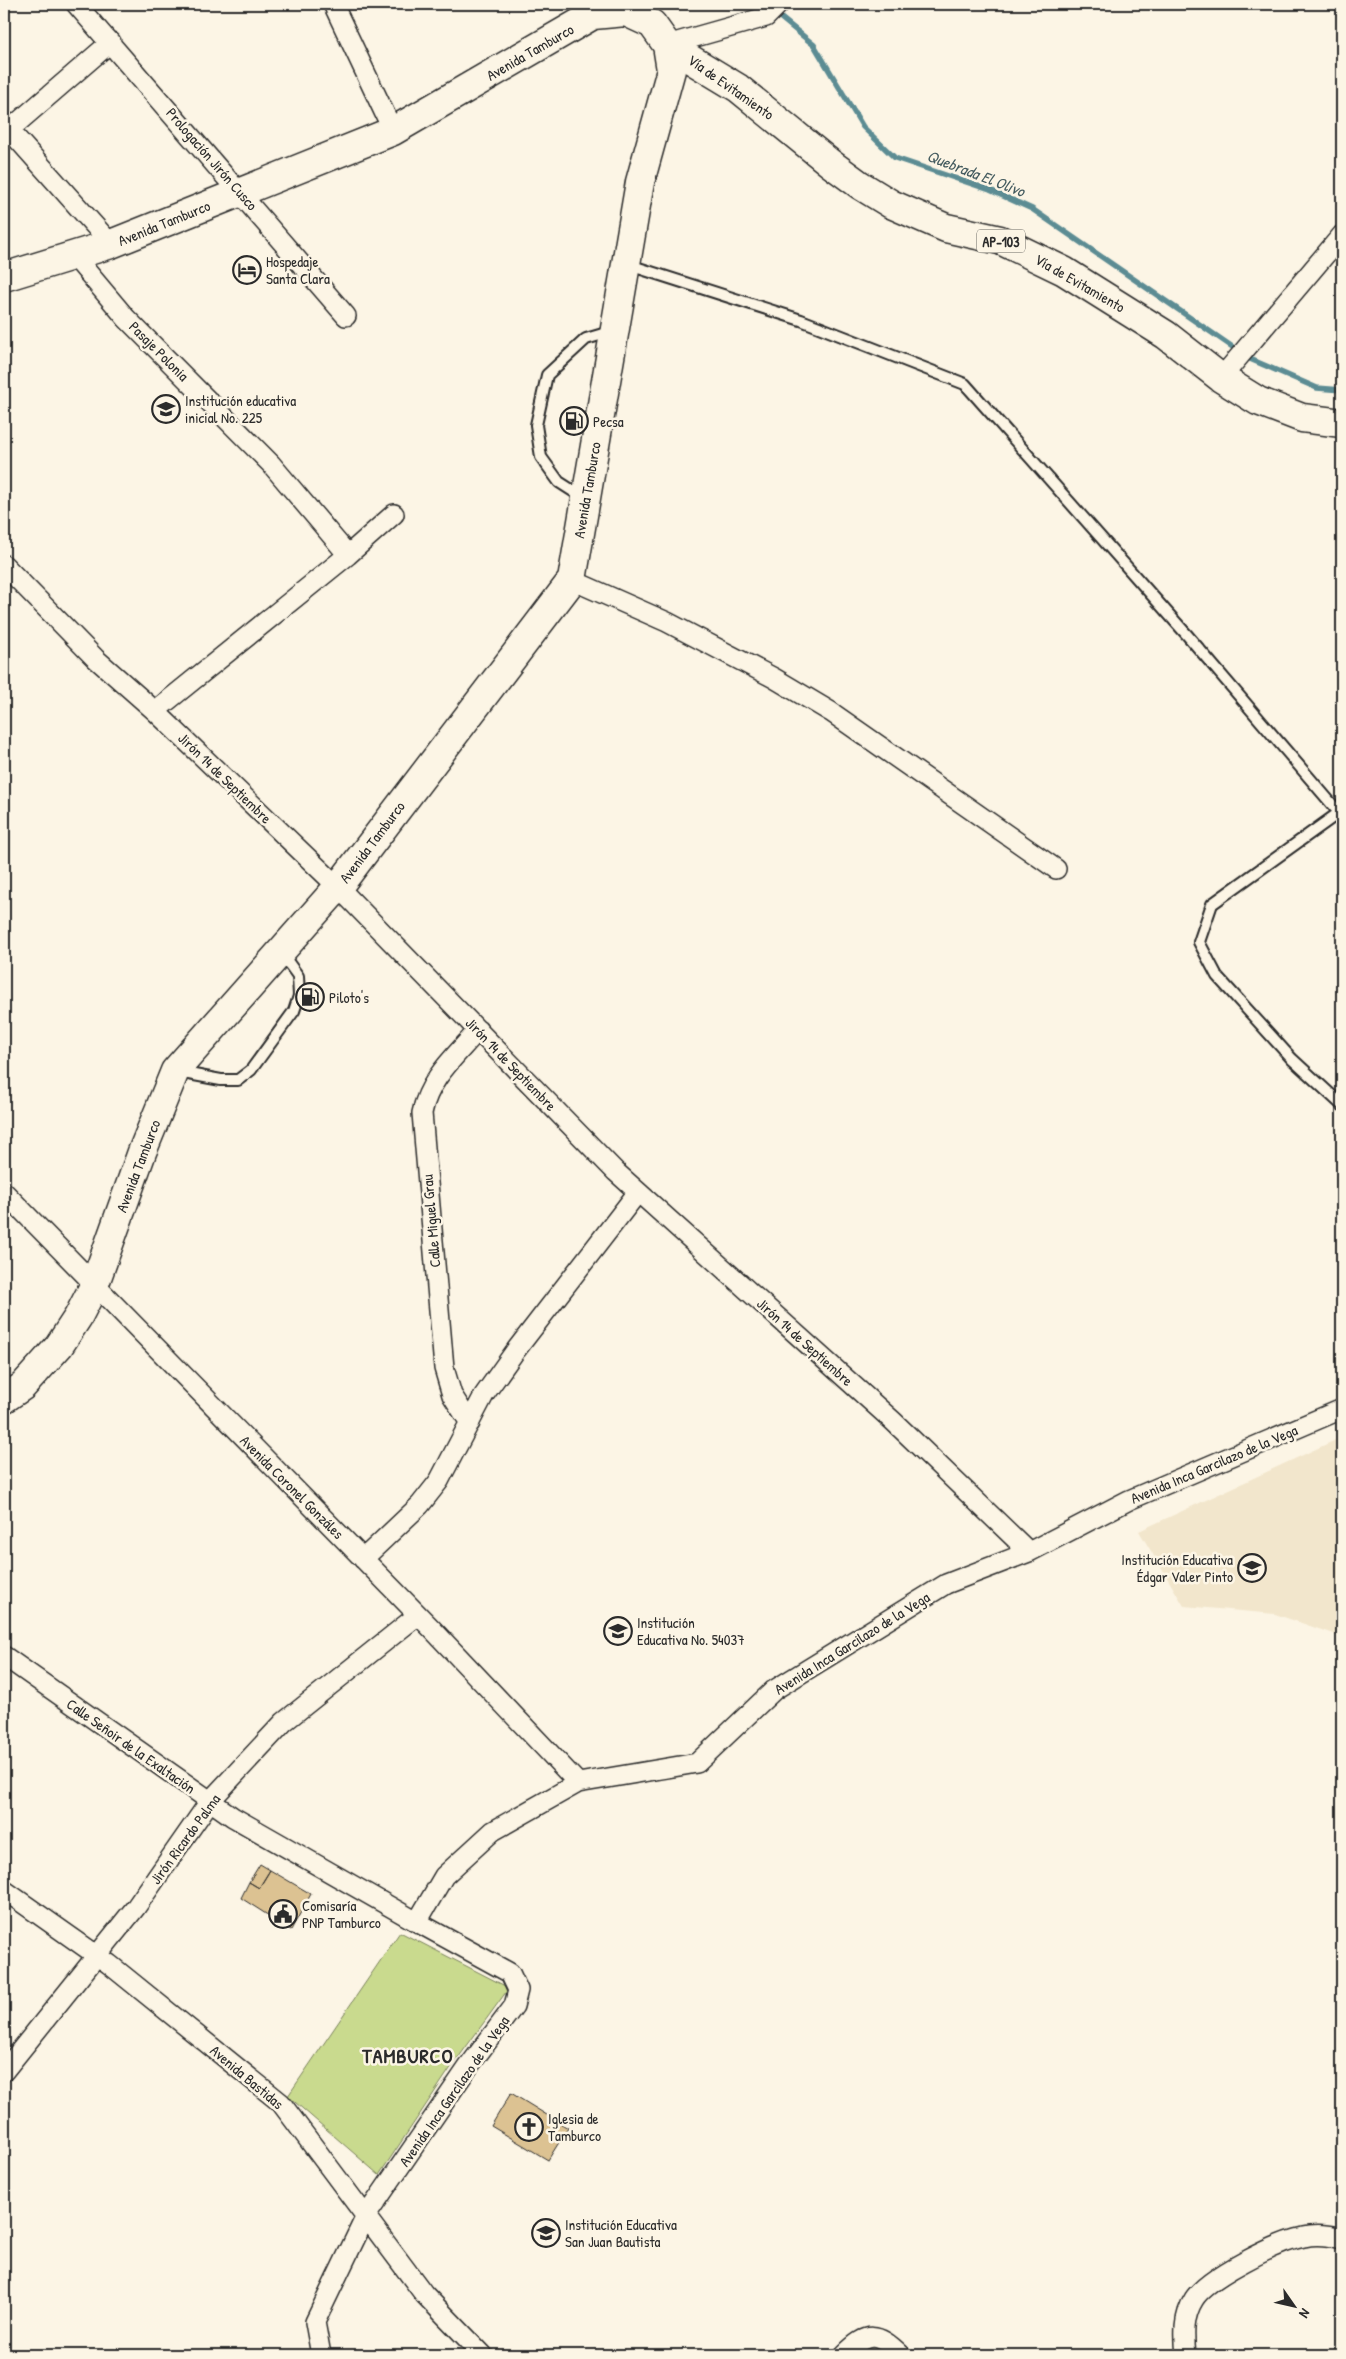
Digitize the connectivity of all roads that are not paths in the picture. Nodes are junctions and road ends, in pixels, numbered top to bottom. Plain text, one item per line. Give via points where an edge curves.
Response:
1 (76, 4) edge
2 (333, 4) edge
3 (773, 10) edge
4 (111, 42) junction
5 (667, 45) junction
6 (6, 129) edge
7 (393, 132) junction
8 (240, 192) junction
9 (1342, 235) edge
10 (111, 244) junction
11 (74, 256) junction
12 (625, 264) junction
13 (4, 277) edge
14 (346, 316) dead end
15 (614, 330) junction
16 (1221, 378) junction
17 (1342, 424) edge
18 (586, 498) junction
19 (394, 514) dead end
20 (348, 554) junction
21 (4, 565) edge
22 (572, 580) junction
23 (156, 711) junction
24 (1341, 814) edge
25 (1056, 869) dead end
26 (338, 887) junction
27 (280, 952) junction
28 (478, 1030) junction
29 (175, 1071) junction
30 (1342, 1105) edge
31 (4, 1192) edge
32 (638, 1192) junction
33 (94, 1286) junction
34 (4, 1398) edge
35 (1342, 1409) edge
36 (470, 1423) junction
37 (1029, 1552) junction
38 (363, 1559) junction
39 (418, 1615) junction
40 (4, 1656) edge
41 (578, 1783) junction
42 (210, 1801) junction
43 (4, 1890) edge
44 (417, 1922) junction
45 (98, 1956) junction
46 (4, 2071) edge
47 (366, 2216) junction
48 (1342, 2239) edge
49 (321, 2355) edge
50 (483, 2355) edge
51 (844, 2355) edge
52 (901, 2355) edge
53 (1186, 2355) edge

1 - 4 street, Prologación Jirón Cusco
2 - 7 street
3 - 5 street
4 - 6 street
4 - 8 street, Prologación Jirón Cusco
5 - 7 main road, Avenida Tamburco via 652,24 626,12 593,15
5 - 12 main road, Avenida Tamburco via 671,70 640,182
5 - 16 main road, Vía de Evitamiento / AP-103 via 738,88 830,163 891,204 946,228 1000,240 1045,260 1166,335
6 - 10 street
7 - 8 main road, Avenida Tamburco
8 - 10 main road, Avenida Tamburco
8 - 14 street, Prologación Jirón Cusco
9 - 16 street
10 - 11 main road, Avenida Tamburco
11 - 13 main road, Avenida Tamburco
11 - 20 street, Pasaje Polonia via 126,318 271,464
12 - 15 main road, Avenida Tamburco
12 - 24 lane via 801,320 965,384
15 - 18 main road, Avenida Tamburco
15 - 18 lane via 586,339 547,375 536,424 541,457 559,482
16 - 17 main road, Vía de Evitamiento / AP-103 via 1283,412
18 - 22 main road, Avenida Tamburco
19 - 20 street
20 - 23 street
21 - 23 street, Jirón 14 de Septiembre via 95,658
22 - 25 street via 667,622 831,712
22 - 26 main road, Avenida Tamburco
23 - 26 street, Jirón 14 de Septiembre
24 - 30 lane via 1212,904 1199,942 1217,976 1292,1058
26 - 27 main road, Avenida Tamburco
26 - 28 street, Jirón 14 de Septiembre
27 - 29 main road, Avenida Tamburco
27 - 29 lane via 298,976 299,996 294,1011 251,1070 238,1080
28 - 32 street, Jirón 14 de Septiembre
28 - 36 street, Calle Miguel Grau via 434,1080 422,1113 444,1368 452,1395
29 - 33 main road, Avenida Tamburco
31 - 33 street, Avenida Coronel Gonzáles
32 - 36 street via 516,1350 484,1395
32 - 37 street, Jirón 14 de Septiembre via 893,1421
33 - 34 main road, Avenida Tamburco via 59,1346 23,1386
33 - 38 street, Avenida Coronel Gonzáles
35 - 37 street, Avenida Inca Garcilazo de la Vega via 1129,1500
36 - 38 street via 439,1481 420,1505
37 - 41 street, Avenida Inca Garcilazo de la Vega via 946,1584 774,1690 697,1763
38 - 39 street, Avenida Coronel Gonzáles
39 - 41 street, Avenida Coronel Gonzáles
39 - 42 street, Jirón Ricardo Palma via 284,1722
40 - 42 street, Calle Señoir de la Exaltación
41 - 44 street, Avenida Inca Garcilazo de la Vega via 493,1831 444,1876
42 - 44 street, Calle Señoir de la Exaltación
42 - 45 street, Jirón Ricardo Palma
43 - 45 street, Avenida Bastidas
44 - 47 street, Avenida Inca Garcilazo de la Vega via 510,1973 518,1990 514,2006 468,2066
45 - 46 street, Jirón Ricardo Palma
45 - 47 street, Avenida Bastidas via 281,2102
47 - 49 street, Avenida Inca Garcilazo de la Vega via 315,2322
47 - 50 street, Avenida Bastidas via 424,2294
48 - 53 street via 1318,2236 1291,2240 1208,2283 1188,2311
51 - 52 street via 858,2341 874,2338 889,2343

